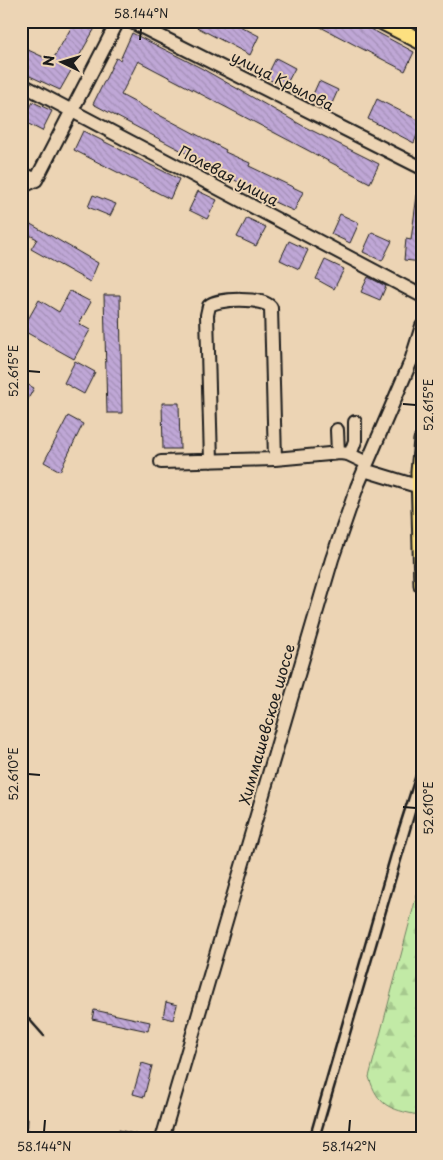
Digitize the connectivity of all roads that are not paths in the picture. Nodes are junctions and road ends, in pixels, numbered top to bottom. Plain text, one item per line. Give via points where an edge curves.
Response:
1 (118, 21) edge
2 (130, 21) edge
3 (381, 21) edge
4 (422, 42) edge
5 (21, 84) edge
6 (74, 111) junction
7 (422, 168) edge
8 (21, 173) edge
9 (36, 180) junction
10 (21, 186) edge
11 (422, 296) edge
12 (422, 326) edge
13 (354, 422) dead end
14 (337, 430) dead end
15 (422, 440) edge
16 (344, 454) junction
17 (275, 459) junction
18 (211, 461) junction
19 (161, 462) dead end
20 (365, 467) junction
21 (420, 487) junction
22 (422, 585) edge
23 (162, 1139) edge

1 - 6 street
2 - 7 street, улица Крылова
3 - 4 main road
5 - 6 street, Полевая улица
6 - 9 street
6 - 11 street, Полевая улица
8 - 9 street
9 - 10 street
12 - 20 street, Химмашевское шоссе via 411,361
13 - 16 street via 354,441
14 - 16 street
15 - 21 main road
16 - 17 street
16 - 20 street
17 - 18 street
17 - 18 street via 271,308 264,301 232,301 216,302 208,309
18 - 19 street
20 - 21 street
20 - 23 street, Химмашевское шоссе via 310,628
21 - 22 main road

